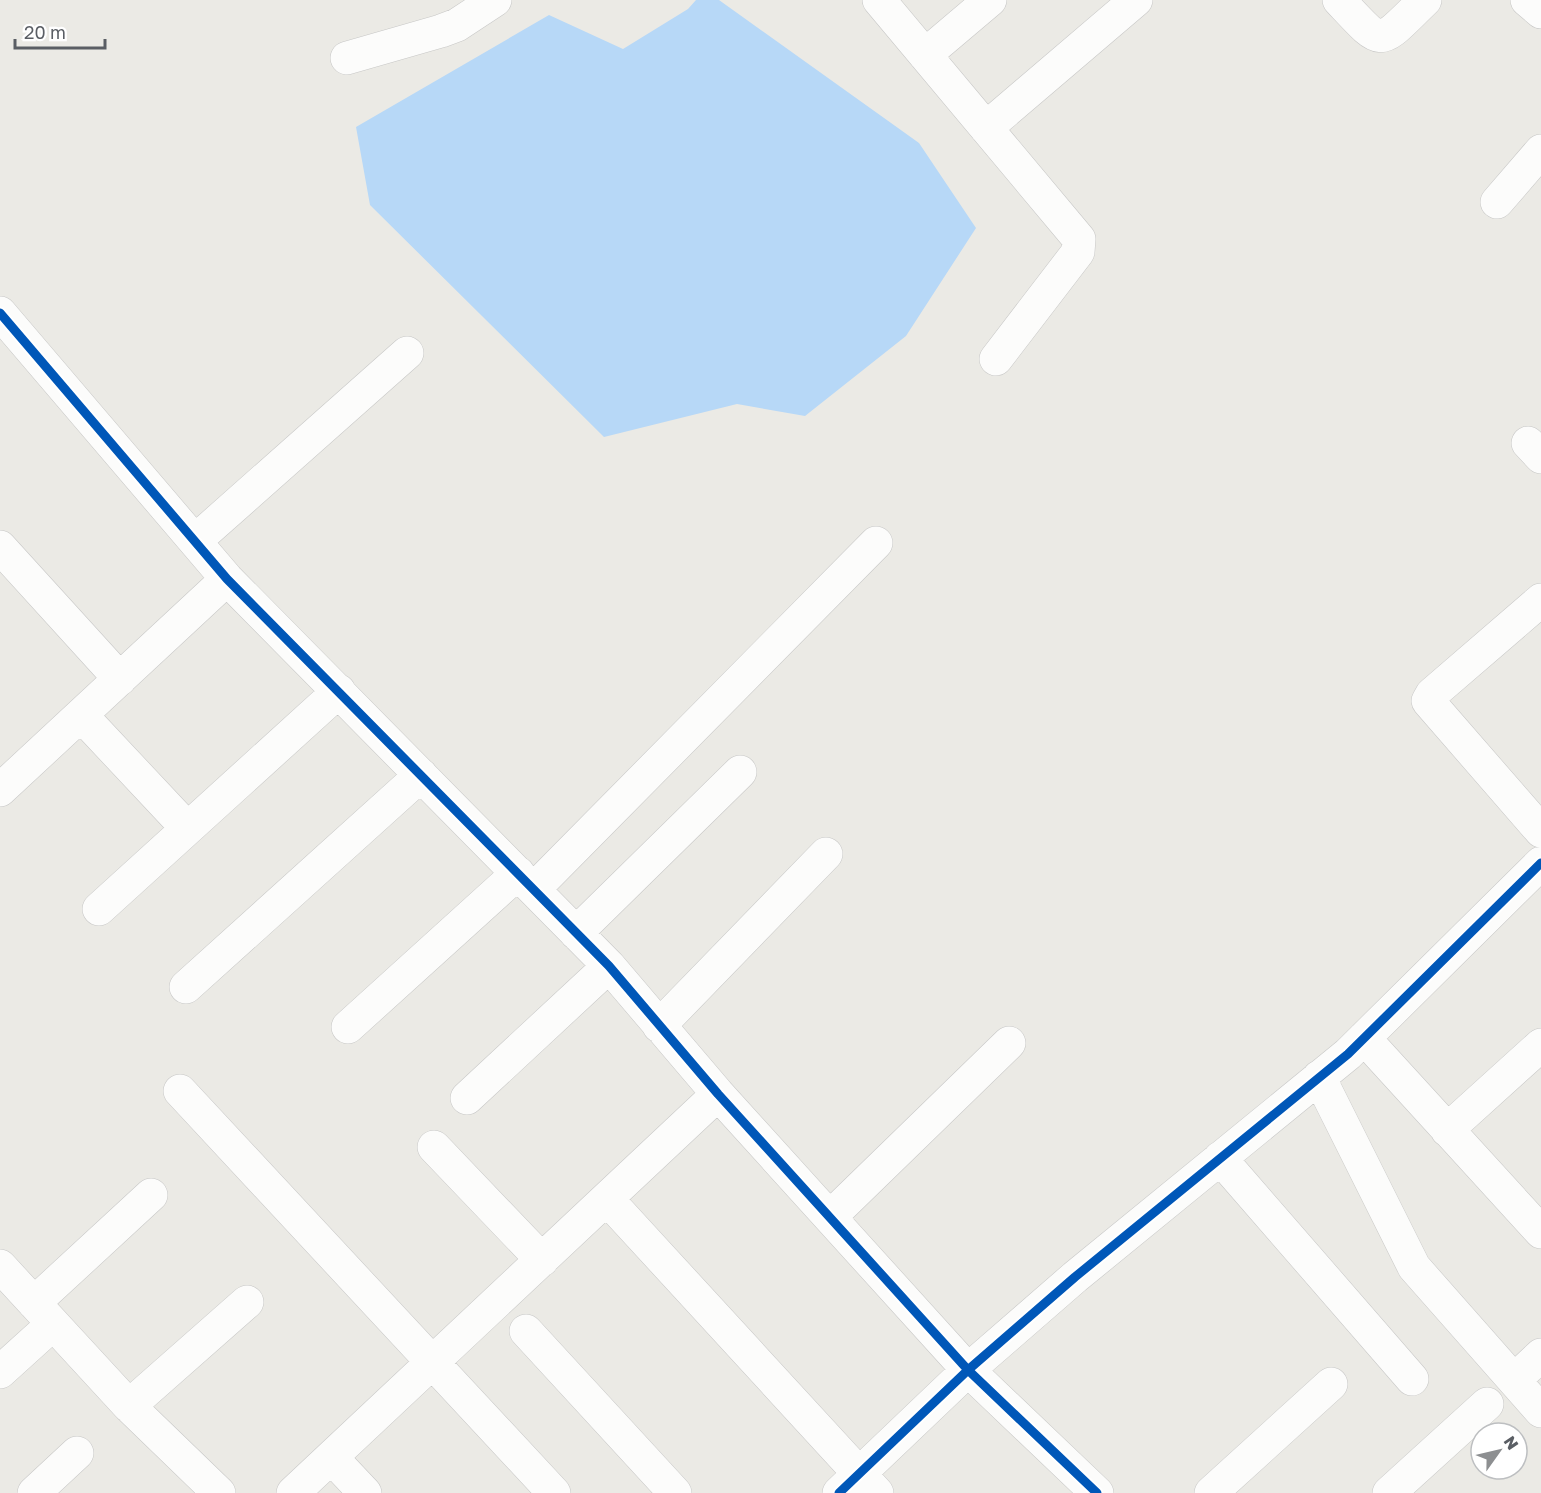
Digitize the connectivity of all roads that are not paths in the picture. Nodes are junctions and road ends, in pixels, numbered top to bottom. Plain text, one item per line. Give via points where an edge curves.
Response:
1 (495, 0) edge
2 (879, 0) edge
3 (990, 0) edge
4 (1136, 0) edge
5 (1339, 0) edge
6 (1425, 0) edge
7 (1527, 0) edge
8 (1541, 12) edge
9 (925, 55) junction
10 (347, 58) dead end
11 (986, 128) junction
12 (1541, 151) edge
13 (1497, 202) dead end
14 (0, 313) edge
15 (407, 353) dead end
16 (996, 359) dead end
17 (195, 541) junction
18 (876, 543) dead end
19 (0, 547) edge
20 (227, 579) junction
21 (1541, 600) edge
22 (120, 679) junction
23 (339, 691) junction
24 (81, 715) junction
25 (740, 772) dead end
26 (421, 775) junction
27 (3, 782) edge
28 (187, 828) junction
29 (1541, 831) edge
30 (826, 854) dead end
31 (1541, 863) edge
32 (526, 881) junction
33 (99, 909) dead end
34 (576, 933) junction
35 (609, 966) junction
36 (186, 987) dead end
37 (659, 1026) junction
38 (348, 1027) dead end
39 (1364, 1038) junction
40 (1009, 1043) dead end
41 (1540, 1048) edge
42 (1319, 1077) junction
43 (180, 1091) dead end
44 (718, 1094) junction
45 (467, 1098) dead end
46 (1447, 1130) junction
47 (434, 1147) dead end
48 (1220, 1158) junction
49 (151, 1195) dead end
50 (607, 1199) junction
51 (830, 1217) junction
52 (1541, 1232) edge
53 (542, 1260) junction
54 (0, 1266) edge
55 (246, 1302) dead end
56 (44, 1314) junction
57 (526, 1331) dead end
58 (432, 1364) junction
59 (969, 1370) junction
60 (0, 1372) edge
61 (1412, 1379) dead end
62 (1331, 1384) dead end
63 (1487, 1404) dead end
64 (129, 1406) junction
65 (1541, 1411) edge
66 (77, 1453) dead end
67 (332, 1458) junction
68 (858, 1487) edge
69 (34, 1493) edge
70 (219, 1493) edge
71 (293, 1493) edge
72 (365, 1493) edge
73 (554, 1493) edge
74 (675, 1493) edge
75 (1097, 1493) edge
76 (1211, 1493) edge
77 (1389, 1493) edge

1 - 10 street via 441,31
2 - 9 street
3 - 9 street
4 - 11 street
5 - 6 street via 1378,37 1388,35
7 - 8 street
9 - 11 street
11 - 16 street via 1079,239 1078,252
12 - 13 street
14 - 17 street
15 - 17 street
17 - 20 street
18 - 32 street
19 - 22 street
20 - 22 street
20 - 23 street
21 - 29 street via 1428,701
22 - 24 street
23 - 26 street
23 - 28 street
24 - 27 street
24 - 28 street
25 - 34 street
26 - 32 street
26 - 36 street
28 - 33 street
30 - 37 street
31 - 39 street
32 - 34 street
32 - 38 street
34 - 35 street
35 - 37 street
35 - 45 street
37 - 44 street
39 - 42 street
39 - 46 street
40 - 51 street
41 - 46 street
42 - 48 street
42 - 65 street via 1414,1267
43 - 58 street
44 - 50 street
44 - 51 street
46 - 52 street
47 - 53 street
48 - 59 street
48 - 61 street
49 - 56 street
50 - 53 street
50 - 68 street
51 - 59 street
53 - 58 street
54 - 56 street
55 - 64 street
56 - 60 street
56 - 64 street
57 - 74 street
58 - 67 street
58 - 73 street
59 - 68 street
59 - 75 street
62 - 76 street
63 - 77 street
64 - 70 street
66 - 69 street
67 - 71 street
67 - 72 street

